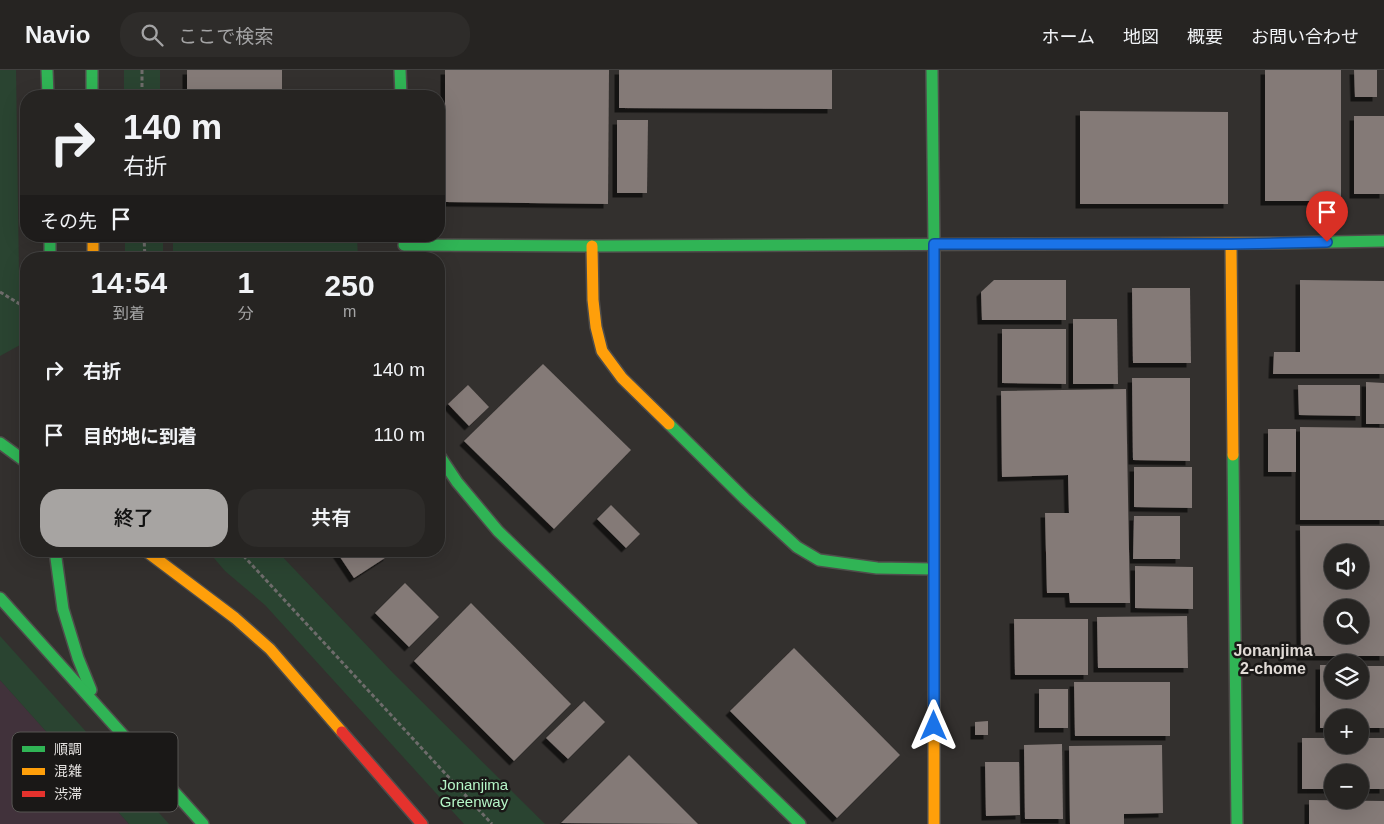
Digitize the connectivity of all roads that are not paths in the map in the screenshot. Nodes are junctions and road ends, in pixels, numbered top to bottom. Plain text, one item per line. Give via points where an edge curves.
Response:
1 (47, 70) edge
2 (92, 70) edge
3 (400, 70) edge
4 (932, 70) edge
5 (48, 90) edge
6 (92, 90) edge
7 (401, 90) edge
8 (1384, 240) edge
9 (442, 242) edge
10 (934, 244) junction
11 (1231, 244) junction
12 (592, 246) junction
13 (0, 443) edge
14 (20, 458) edge
15 (445, 463) edge
16 (56, 557) edge
17 (154, 557) edge
18 (933, 569) junction
19 (0, 598) edge
20 (98, 707) junction
21 (120, 732) edge
22 (178, 796) edge
23 (203, 824) edge
24 (422, 824) edge
25 (800, 824) edge
26 (934, 824) edge
27 (1237, 824) edge

1 - 5 street
2 - 6 street
3 - 7 street
4 - 10 street
8 - 11 street
9 - 12 street
10 - 11 street
10 - 12 street
10 - 18 street
11 - 27 street
12 - 18 street via 593,300 602,351 622,378 745,499 797,547 819,560 878,568
13 - 14 street
15 - 25 street via 498,531
16 - 20 street via 63,609
17 - 24 street via 235,618 270,649
18 - 26 street
19 - 20 street
20 - 21 street
22 - 23 street

